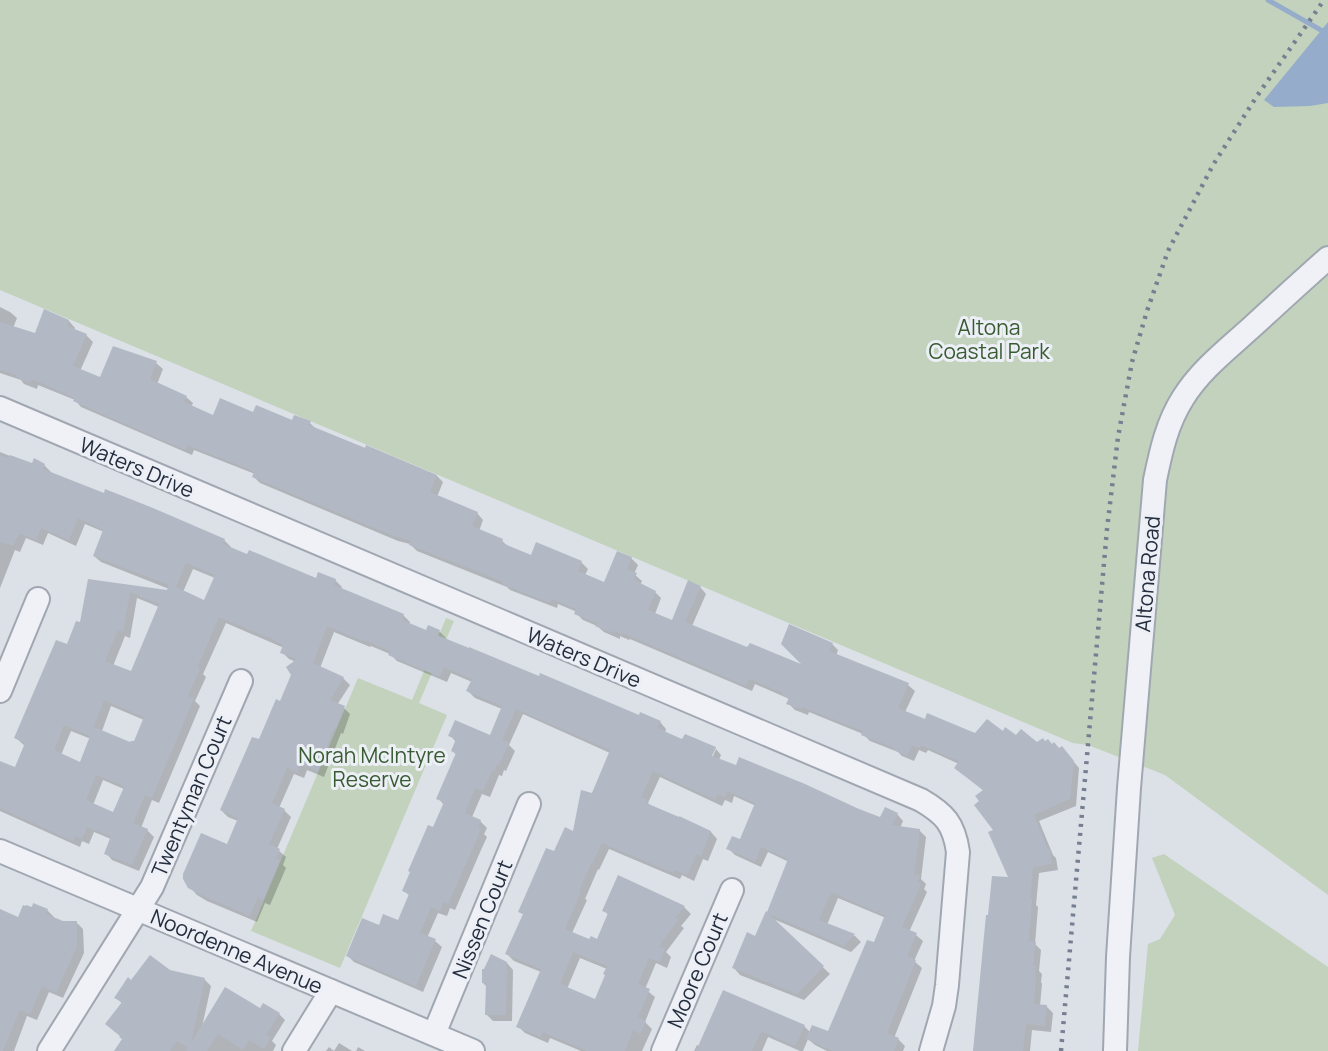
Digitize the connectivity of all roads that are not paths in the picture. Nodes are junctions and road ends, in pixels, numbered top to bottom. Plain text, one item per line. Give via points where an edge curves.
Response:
1 (1328, 258) edge
2 (0, 408) edge
3 (38, 599) dead end
4 (241, 681) dead end
5 (0, 691) edge
6 (529, 804) dead end
7 (0, 851) edge
8 (732, 890) dead end
9 (139, 909) junction
10 (1118, 957) junction
11 (331, 991) junction
12 (434, 1034) junction
13 (49, 1051) edge
14 (294, 1051) edge
15 (473, 1051) edge
16 (663, 1051) edge
17 (931, 1051) edge
18 (1100, 1051) edge
19 (1115, 1051) edge

1 - 10 street, Altona Road via 1197,379 1182,398 1165,435 1155,480
2 - 17 street, Waters Drive via 936,808 951,828 958,852 947,985
3 - 5 street
4 - 9 street, Twentyman Court
6 - 12 street, Nissen Court
7 - 9 street, Noordenne Avenue
8 - 16 street, Moore Court
9 - 11 street, Noordenne Avenue
9 - 13 street, Twentyman Court
10 - 18 street, Altona Road
10 - 19 street, Altona Road
11 - 12 street, Noordenne Avenue
11 - 14 street
12 - 15 street, Noordenne Avenue

